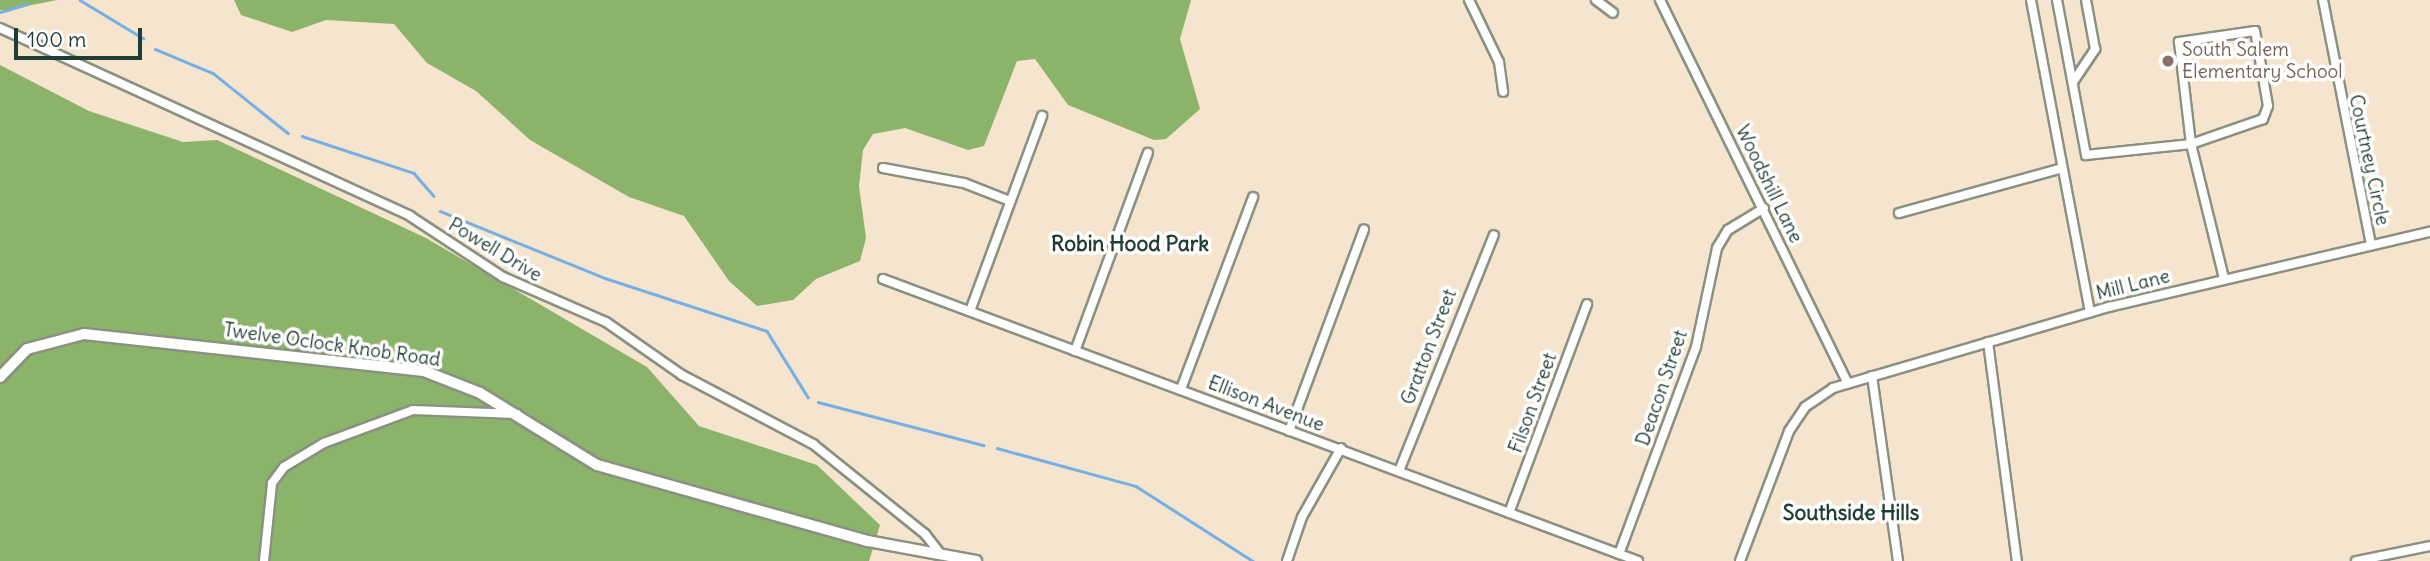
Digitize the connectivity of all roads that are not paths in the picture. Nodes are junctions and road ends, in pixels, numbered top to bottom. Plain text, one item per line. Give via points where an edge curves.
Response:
1 (1469, 0) edge
2 (1596, 0) edge
3 (1660, 0) edge
4 (2031, 0) edge
5 (2057, 0) edge
6 (2086, 0) edge
7 (2323, 0) edge
8 (1613, 13) dead end
9 (0, 28) edge
10 (2073, 82) junction
11 (1503, 92) dead end
12 (1042, 116) dead end
13 (2191, 144) junction
14 (1148, 153) dead end
15 (883, 168) dead end
16 (2062, 168) junction
17 (1253, 197) dead end
18 (1010, 201) junction
19 (1764, 208) junction
20 (1899, 213) dead end
21 (1364, 229) dead end
22 (2430, 232) edge
23 (1494, 235) dead end
24 (2371, 244) junction
25 (2224, 278) junction
26 (883, 279) dead end
27 (1587, 304) dead end
28 (970, 311) junction
29 (2090, 312) junction
30 (1988, 342) junction
31 (1075, 351) junction
32 (1872, 376) junction
33 (0, 377) edge
34 (1848, 383) junction
35 (1181, 389) junction
36 (517, 414) junction
37 (1289, 431) junction
38 (1341, 448) junction
39 (1399, 471) junction
40 (1509, 513) junction
41 (2430, 546) edge
42 (940, 553) junction
43 (1619, 554) junction
44 (264, 561) edge
45 (976, 561) edge
46 (1287, 561) edge
47 (1638, 561) edge
48 (1740, 561) edge
49 (1898, 561) edge
50 (2017, 561) edge
51 (2356, 561) edge

1 - 11 street via 1499,62
2 - 8 street
3 - 19 street, Woodshill Lane
4 - 16 street
5 - 10 street
6 - 10 street via 2095,49
7 - 24 street, Courtney Circle
9 - 42 street, Powell Drive via 411,216 503,277 606,322 681,375 813,444 925,534
10 - 13 street via 2086,155
12 - 18 street
13 - 13 street via 2267,113 2255,31 2179,42
13 - 25 street
14 - 31 street
15 - 18 street via 964,183
16 - 20 street
16 - 29 street
17 - 35 street
18 - 28 street
19 - 34 street, Woodshill Lane
19 - 43 street, Deacon Street via 1728,230 1717,248 1696,347
21 - 37 street
22 - 24 street, Mill Lane
23 - 39 street, Gratton Street
24 - 25 street, Mill Lane
25 - 29 street, Mill Lane
26 - 28 street, Ellison Avenue
27 - 40 street, Filson Street
28 - 31 street, Ellison Avenue
29 - 30 street, Mill Lane
30 - 32 street, Mill Lane
30 - 50 street
31 - 35 street, Ellison Avenue
32 - 34 street, Mill Lane
32 - 49 street
33 - 36 street, Twelve Oclock Knob Road via 15,357 41,342 103,335 424,371
34 - 48 street, Mill Lane via 1813,400 1789,430
35 - 37 street, Ellison Avenue
36 - 42 street, Twelve Oclock Knob Road via 597,465 868,541
36 - 44 street via 412,410 324,443 284,467 272,484
37 - 38 street, Ellison Avenue
38 - 39 street, Ellison Avenue
38 - 46 street via 1302,517
39 - 40 street, Ellison Avenue
40 - 43 street, Ellison Avenue
41 - 51 street
42 - 45 street, Twelve Oclock Knob Road
43 - 47 street, Ellison Avenue

